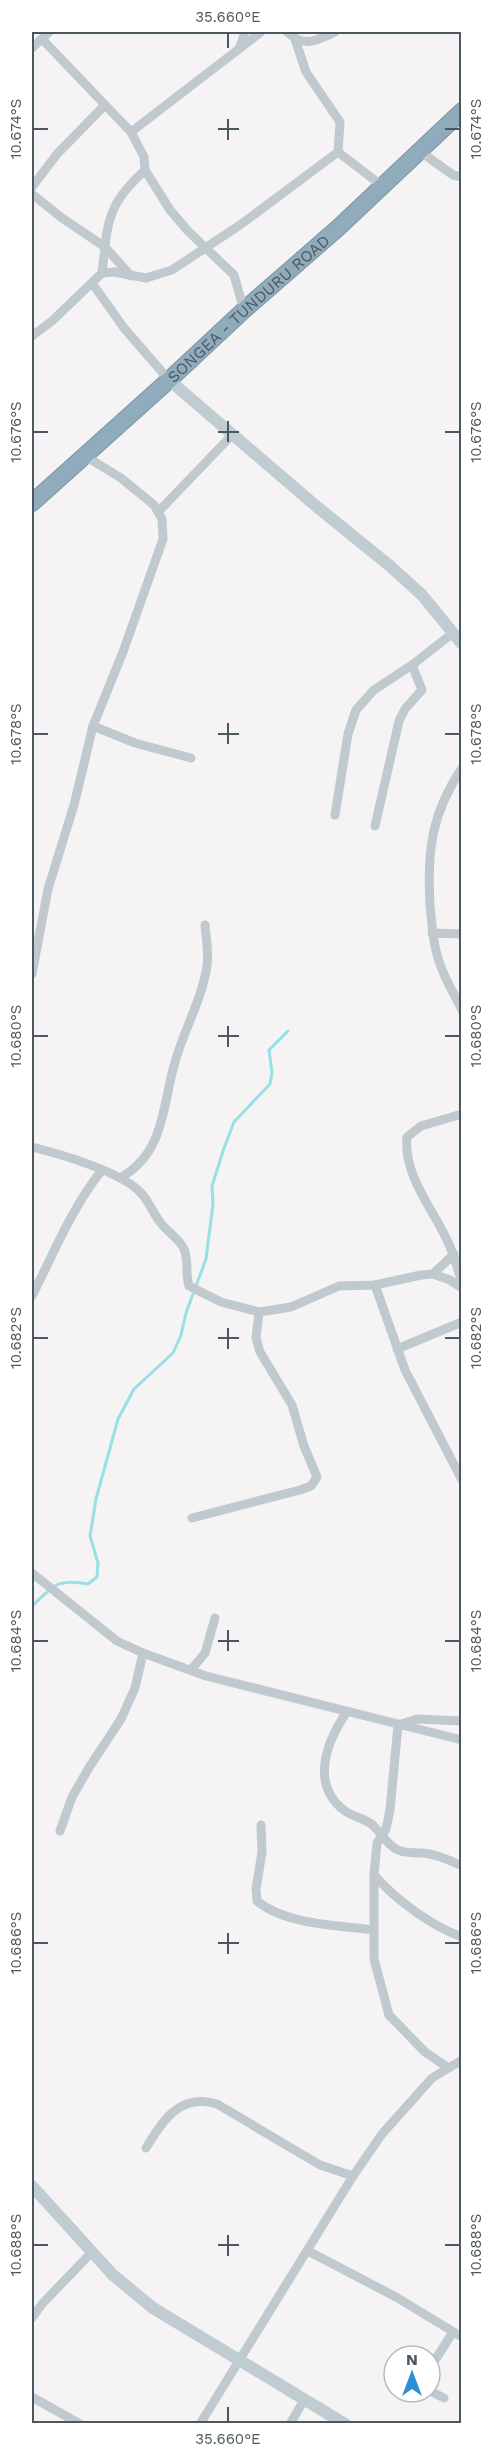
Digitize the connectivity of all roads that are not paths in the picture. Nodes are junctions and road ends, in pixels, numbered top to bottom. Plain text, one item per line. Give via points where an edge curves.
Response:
1 (245, 32) edge
2 (261, 32) edge
3 (287, 32) edge
4 (335, 32) edge
5 (46, 35) edge
6 (295, 39) junction
7 (240, 47) junction
8 (32, 48) edge
9 (105, 105) junction
10 (462, 111) edge
11 (131, 132) junction
12 (418, 150) junction
13 (338, 152) junction
14 (145, 171) junction
15 (462, 177) edge
16 (381, 185) junction
17 (32, 187) edge
18 (32, 194) edge
19 (105, 246) junction
20 (206, 246) junction
21 (102, 273) junction
22 (131, 276) junction
23 (92, 283) junction
24 (244, 310) junction
25 (32, 336) edge
26 (169, 380) junction
27 (232, 435) junction
28 (85, 456) junction
29 (34, 497) edge
30 (159, 511) junction
31 (453, 633) junction
32 (462, 644) edge
33 (412, 665) junction
34 (93, 726) junction
35 (191, 758) dead end
36 (462, 768) edge
37 (335, 815) dead end
38 (375, 826) dead end
39 (205, 925) dead end
40 (432, 933) junction
41 (462, 934) edge
42 (32, 974) edge
43 (462, 1010) edge
44 (462, 1114) edge
45 (32, 1148) edge
46 (102, 1170) junction
47 (120, 1178) junction
48 (454, 1254) junction
49 (433, 1274) junction
50 (375, 1285) junction
51 (462, 1286) edge
52 (32, 1296) edge
53 (259, 1312) junction
54 (462, 1322) edge
55 (397, 1349) junction
56 (462, 1480) edge
57 (192, 1518) dead end
58 (34, 1575) edge
59 (215, 1618) dead end
60 (143, 1653) junction
61 (191, 1670) junction
62 (346, 1713) junction
63 (462, 1721) edge
64 (398, 1725) junction
65 (462, 1740) edge
66 (261, 1825) dead end
67 (60, 1831) dead end
68 (382, 1834) junction
69 (462, 1866) edge
70 (374, 1875) junction
71 (373, 1930) junction
72 (462, 1937) edge
73 (462, 2060) edge
74 (447, 2067) junction
75 (146, 2148) dead end
76 (352, 2176) junction
77 (32, 2186) edge
78 (308, 2251) junction
79 (92, 2252) junction
80 (32, 2318) edge
81 (457, 2335) edge
82 (442, 2353) edge
83 (238, 2361) junction
84 (32, 2397) edge
85 (304, 2400) junction
86 (64, 2420) edge
87 (80, 2424) edge
88 (200, 2424) edge
89 (290, 2424) edge
90 (345, 2424) edge

1 - 7 street
2 - 7 street
3 - 6 street
4 - 6 street via 312,41
5 - 8 street
5 - 9 street
6 - 13 street via 306,72 340,122
7 - 11 street
9 - 11 street
9 - 17 street via 57,154
10 - 12 highway, SONGEA - TUNDURU ROAD
11 - 14 street via 144,157
12 - 15 street via 453,175
12 - 16 highway, SONGEA - TUNDURU ROAD
13 - 16 street
13 - 20 street via 258,213
14 - 19 street via 118,197
14 - 20 street via 170,210
16 - 24 highway, SONGEA - TUNDURU ROAD
18 - 19 street
19 - 21 street
19 - 22 street
20 - 22 street via 158,276
20 - 24 street via 234,275
21 - 22 street
21 - 23 street
23 - 25 street
23 - 26 street via 123,328
24 - 26 highway, SONGEA - TUNDURU ROAD
26 - 27 street
26 - 28 highway, SONGEA - TUNDURU ROAD
27 - 30 street
27 - 31 street via 390,566 422,595
28 - 29 highway, SONGEA - TUNDURU ROAD
28 - 30 street via 147,497
30 - 34 street via 164,525 156,562
31 - 32 street
31 - 33 street
33 - 37 street via 374,690 356,710 348,734
33 - 38 street via 422,690 399,722
34 - 35 street via 135,743
34 - 42 street via 48,889
36 - 40 street via 431,834 428,866
39 - 47 street via 207,964 201,992 174,1064 161,1128 141,1161
40 - 41 street
40 - 43 street via 440,965
44 - 48 street via 421,1126 407,1137 406,1146 418,1186
45 - 46 street
46 - 47 street
46 - 52 street via 84,1192
47 - 53 street via 143,1195 160,1223 182,1246 188,1282 194,1290
48 - 49 street
48 - 51 street
49 - 50 street
49 - 51 street
50 - 53 street via 339,1286 291,1307
50 - 55 street
53 - 57 street via 257,1345 292,1405 317,1477 300,1490
54 - 55 street
55 - 56 street via 412,1386
58 - 60 street via 117,1641
59 - 61 street via 206,1653
60 - 61 street
60 - 67 street via 135,1688 121,1719 72,1797
61 - 62 street
62 - 64 street
62 - 68 street via 327,1754 324,1778 339,1806
63 - 64 street via 417,1719
64 - 65 street
64 - 68 street via 390,1810 387,1829
66 - 71 street via 257,1901 309,1922
68 - 69 street via 394,1848 406,1853 424,1853
68 - 70 street via 377,1843
70 - 71 street
70 - 72 street via 402,1903
71 - 74 street via 374,1959 389,2015 425,2052
73 - 74 street
74 - 76 street via 432,2078 382,2134
75 - 76 street via 176,2109 208,2102 320,2165
76 - 78 street
77 - 79 street
78 - 81 street via 396,2297
78 - 83 street
79 - 80 street
79 - 83 street via 153,2308
81 - 82 street
83 - 85 street
83 - 88 street
84 - 86 street
85 - 89 street
85 - 90 street
86 - 87 street

